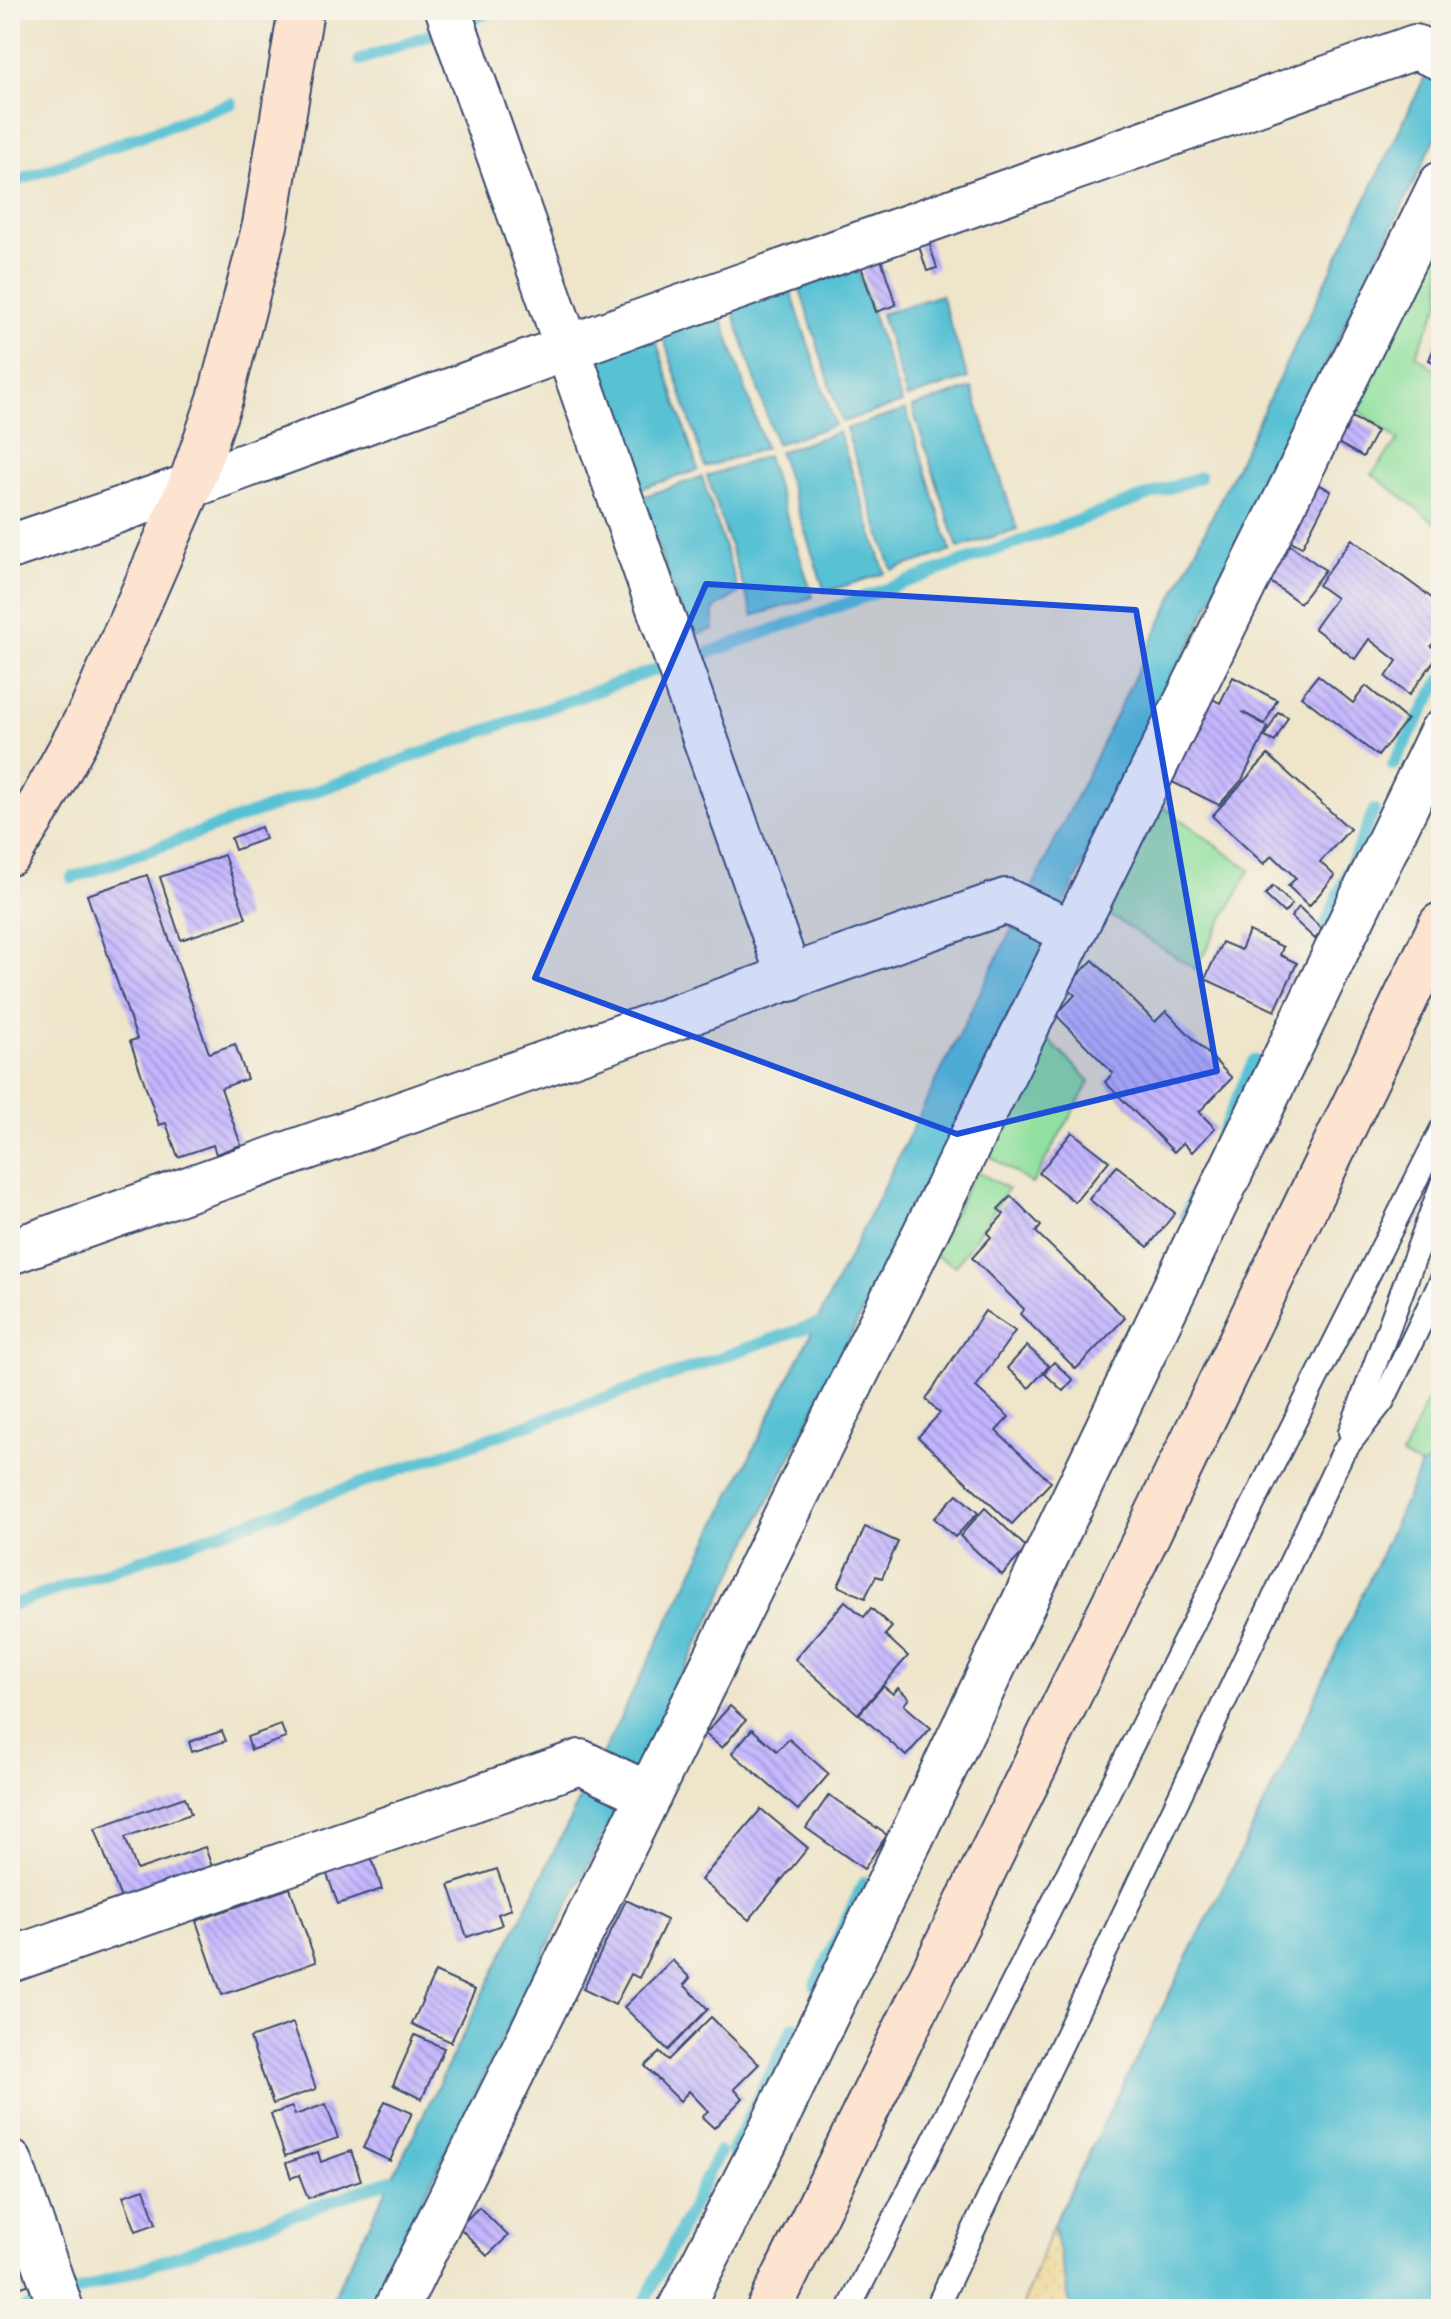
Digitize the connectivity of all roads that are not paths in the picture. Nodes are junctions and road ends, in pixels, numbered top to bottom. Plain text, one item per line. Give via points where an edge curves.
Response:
1 (301, 10) edge
2 (448, 10) edge
3 (1432, 54) edge
4 (1441, 184) edge
5 (567, 348) junction
6 (190, 486) junction
7 (10, 547) edge
8 (1441, 733) edge
9 (10, 853) edge
10 (1441, 925) edge
11 (1065, 930) junction
12 (790, 979) junction
13 (1441, 1130) edge
14 (1441, 1186) edge
15 (10, 1252) edge
16 (1441, 1281) edge
17 (1343, 1452) junction
18 (643, 1793) junction
19 (10, 1960) edge
20 (10, 2162) edge
21 (61, 2309) edge
22 (396, 2309) edge
23 (680, 2309) edge
24 (769, 2309) edge
25 (849, 2309) edge
26 (936, 2309) edge

1 - 6 street via 265,225 220,399
2 - 5 street
3 - 5 street via 1415,47
4 - 11 street
5 - 6 street
5 - 12 street
6 - 7 street
6 - 9 street via 93,708
8 - 23 street via 768,2136
10 - 24 street
11 - 12 street via 1006,901
11 - 18 street
12 - 15 street
13 - 25 lane
14 - 17 lane
16 - 17 lane via 1383,1401
17 - 26 lane
18 - 19 street via 580,1762
18 - 22 street
20 - 21 street

